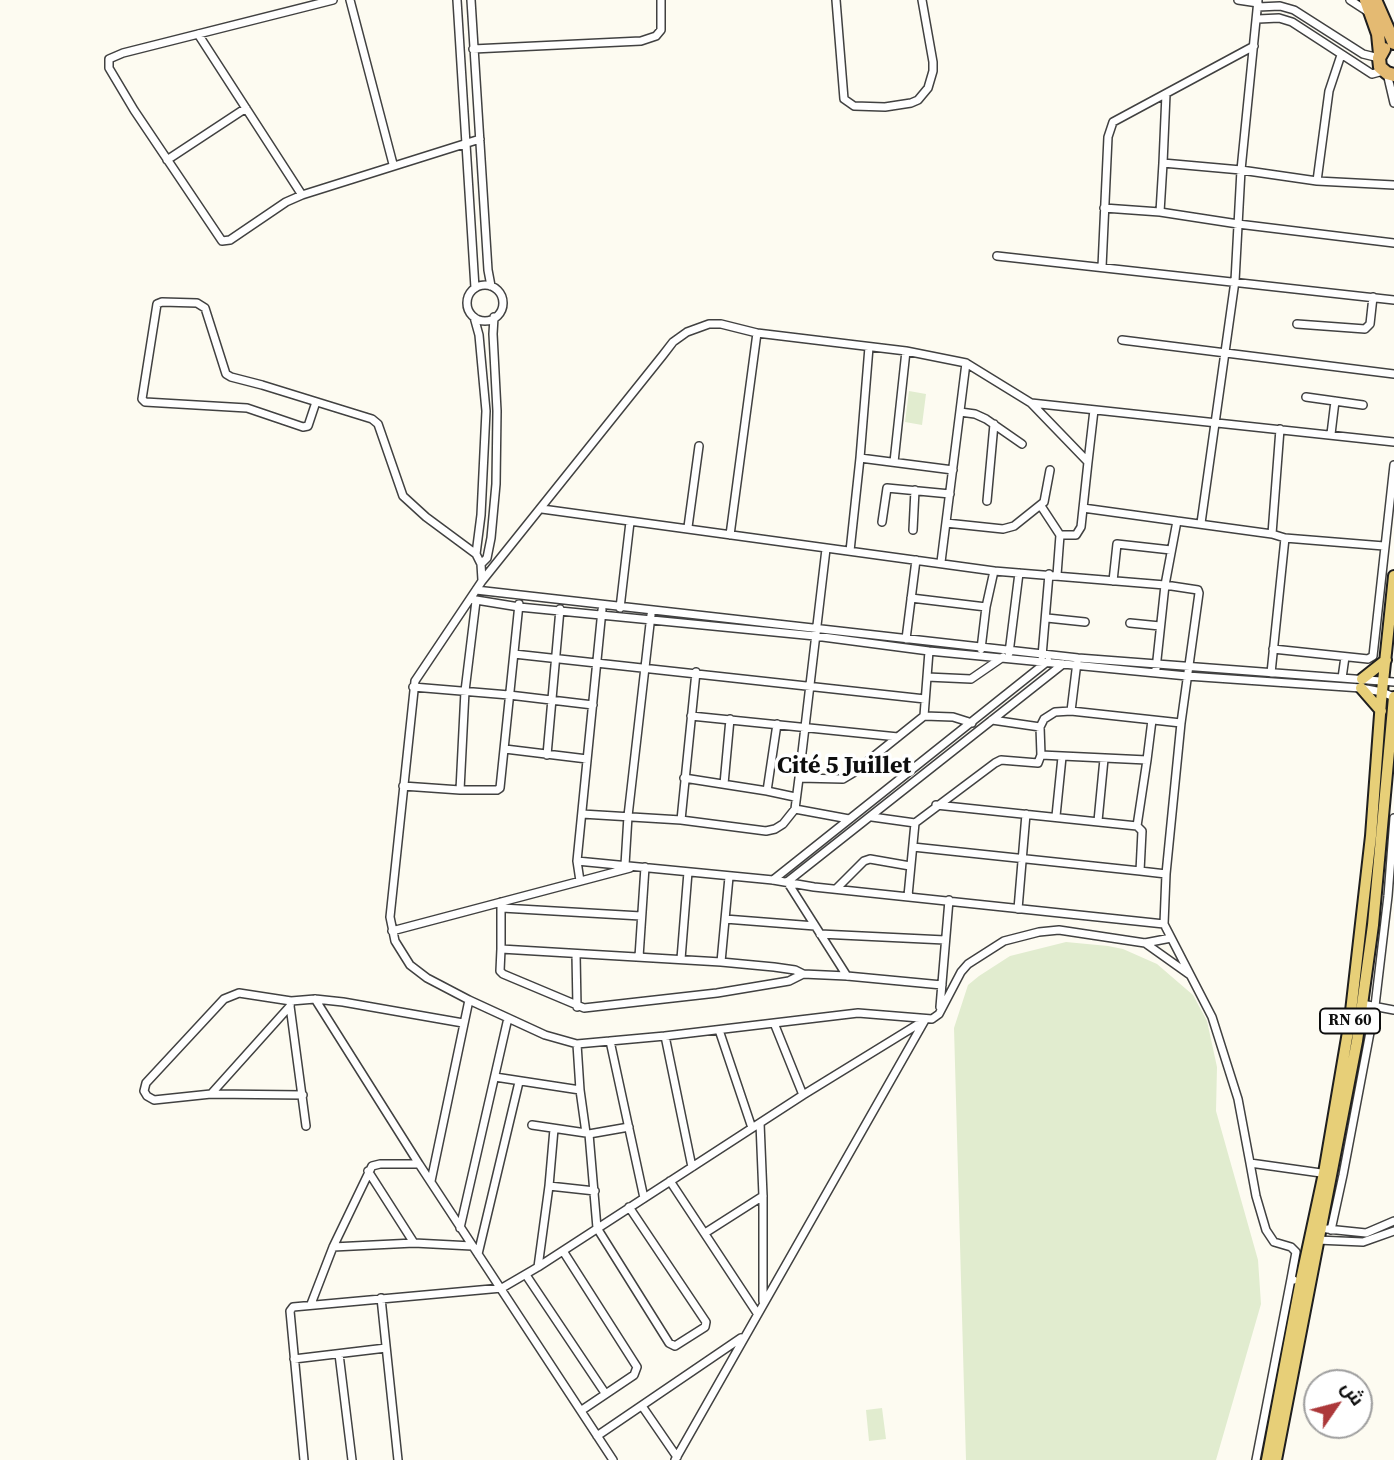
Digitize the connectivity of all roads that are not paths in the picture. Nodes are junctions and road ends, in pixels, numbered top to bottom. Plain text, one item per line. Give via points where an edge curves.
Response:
1 (333, 0) edge
2 (350, 0) edge
3 (457, 0) edge
4 (471, 0) edge
5 (661, 0) edge
6 (836, 0) edge
7 (922, 0) edge
8 (1238, 0) edge
9 (1350, 0) edge
10 (1366, 0) edge
11 (1383, 0) edge
12 (1258, 3) edge
13 (1374, 5) edge
14 (1258, 19) junction
15 (198, 34) junction
16 (1394, 45) edge
17 (1254, 46) junction
18 (473, 48) junction
19 (1341, 55) junction
20 (1387, 69) edge
21 (1166, 94) junction
22 (1394, 103) edge
23 (246, 108) junction
24 (480, 139) junction
25 (467, 142) junction
26 (167, 160) junction
27 (1163, 163) junction
28 (393, 164) junction
29 (1241, 170) junction
30 (1317, 181) junction
31 (1394, 185) edge
32 (302, 195) junction
33 (1104, 208) junction
34 (1160, 212) junction
35 (1238, 224) junction
36 (1394, 243) edge
37 (997, 256) dead end
38 (1102, 267) junction
39 (1235, 281) junction
40 (491, 286) junction
41 (475, 288) junction
42 (1373, 297) junction
43 (1394, 300) edge
44 (474, 317) junction
45 (494, 317) junction
46 (1297, 324) dead end
47 (757, 333) junction
48 (1122, 340) dead end
49 (869, 346) junction
50 (906, 351) junction
51 (1226, 354) junction
52 (965, 363) junction
53 (1394, 374) edge
54 (1306, 397) dead end
55 (1335, 401) junction
56 (316, 402) junction
57 (1031, 403) junction
58 (1363, 405) dead end
59 (1094, 410) junction
60 (960, 412) junction
61 (1216, 423) junction
62 (994, 424) junction
63 (1280, 429) junction
64 (1331, 434) junction
65 (1394, 442) edge
66 (1022, 444) dead end
67 (699, 446) dead end
68 (860, 458) junction
69 (894, 462) junction
70 (1088, 462) junction
71 (1394, 465) edge
72 (953, 470) junction
73 (1050, 470) dead end
74 (915, 490) junction
75 (950, 494) junction
76 (987, 501) dead end
77 (1041, 506) junction
78 (1083, 508) junction
79 (542, 509) junction
80 (1177, 520) junction
81 (630, 522) junction
82 (882, 522) dead end
83 (946, 523) junction
84 (1201, 523) junction
85 (688, 527) junction
86 (913, 530) dead end
87 (1272, 534) junction
88 (730, 535) junction
89 (1060, 535) junction
90 (1285, 538) junction
91 (1384, 546) junction
92 (826, 549) junction
93 (1171, 550) junction
94 (850, 551) junction
95 (476, 554) junction
96 (916, 560) junction
97 (940, 562) junction
98 (481, 564) junction
99 (994, 571) junction
100 (1019, 573) junction
101 (1053, 575) junction
102 (1394, 576) edge
103 (482, 581) junction
104 (1113, 581) junction
105 (1165, 585) junction
106 (475, 590) junction
107 (520, 596) junction
108 (911, 598) junction
109 (473, 600) junction
110 (560, 601) junction
111 (602, 606) junction
112 (519, 607) junction
113 (986, 607) junction
114 (620, 608) junction
115 (559, 611) junction
116 (601, 615) junction
117 (651, 615) junction
118 (1047, 618) junction
119 (1387, 618) edge
120 (1084, 622) dead end
121 (1130, 623) dead end
122 (1160, 626) junction
123 (816, 632) junction
124 (907, 637) junction
125 (982, 646) junction
126 (905, 648) junction
127 (1273, 649) junction
128 (929, 651) junction
129 (514, 653) junction
130 (1007, 654) junction
131 (981, 655) junction
132 (1345, 657) junction
133 (1044, 658) junction
134 (554, 659) junction
135 (1386, 660) junction
136 (1078, 661) junction
137 (597, 663) junction
138 (1063, 664) junction
139 (645, 667) junction
140 (1188, 667) junction
141 (1155, 668) junction
142 (696, 672) junction
143 (1271, 673) junction
144 (1187, 676) junction
145 (927, 677) junction
146 (1342, 678) junction
147 (1362, 684) junction
148 (1386, 685) edge
149 (413, 687) junction
150 (810, 687) junction
151 (465, 691) junction
152 (509, 695) junction
153 (1394, 697) edge
154 (925, 699) junction
155 (551, 701) junction
156 (593, 705) junction
157 (1071, 711) junction
158 (1381, 711) junction
159 (691, 716) junction
160 (924, 716) junction
161 (730, 719) junction
162 (992, 720) junction
163 (1152, 720) junction
164 (975, 721) junction
165 (1181, 723) junction
166 (777, 724) junction
167 (805, 726) junction
168 (984, 726) junction
169 (1040, 727) junction
170 (898, 737) junction
171 (505, 749) junction
172 (547, 755) junction
173 (1041, 755) junction
174 (1062, 757) junction
175 (587, 759) junction
176 (1104, 759) junction
177 (1147, 760) junction
178 (684, 778) junction
179 (799, 778) junction
180 (724, 784) junction
181 (403, 786) junction
182 (460, 790) junction
183 (767, 791) junction
184 (795, 797) junction
185 (936, 805) junction
186 (795, 809) junction
187 (582, 814) junction
188 (1026, 814) junction
189 (628, 816) junction
190 (1056, 816) junction
191 (852, 817) junction
192 (872, 817) junction
193 (1382, 817) junction
194 (681, 820) junction
195 (1098, 821) junction
196 (915, 823) junction
197 (863, 824) junction
198 (1137, 826) junction
199 (913, 847) junction
200 (1380, 852) junction
201 (1022, 859) junction
202 (577, 861) junction
203 (629, 866) junction
204 (910, 866) junction
205 (1392, 866) edge
206 (645, 867) junction
207 (688, 872) junction
208 (1140, 872) junction
209 (1166, 874) junction
210 (729, 877) junction
211 (773, 880) junction
212 (580, 881) junction
213 (788, 882) junction
214 (836, 889) junction
215 (908, 896) junction
216 (1391, 896) edge
217 (948, 900) junction
218 (502, 905) junction
219 (1018, 909) junction
220 (641, 916) junction
221 (725, 919) junction
222 (1164, 924) junction
223 (815, 926) junction
224 (392, 931) junction
225 (820, 934) junction
226 (1171, 938) junction
227 (945, 940) junction
228 (1145, 943) junction
229 (500, 949) junction
230 (576, 954) junction
231 (639, 957) junction
232 (681, 959) junction
233 (721, 962) junction
234 (803, 974) junction
235 (847, 976) junction
236 (1191, 976) junction
237 (942, 985) junction
238 (315, 999) junction
239 (469, 1000) junction
240 (291, 1003) junction
241 (1362, 1004) junction
242 (1375, 1006) junction
243 (577, 1007) junction
244 (1394, 1010) edge
245 (939, 1014) junction
246 (508, 1018) junction
247 (925, 1020) junction
248 (463, 1023) junction
249 (774, 1023) junction
250 (719, 1030) junction
251 (665, 1036) junction
252 (610, 1041) junction
253 (577, 1044) junction
254 (495, 1077) junction
255 (519, 1082) junction
256 (580, 1090) junction
257 (211, 1094) junction
258 (303, 1095) junction
259 (803, 1095) junction
260 (532, 1125) dead end
261 (306, 1126) dead end
262 (756, 1126) junction
263 (629, 1127) junction
264 (554, 1129) junction
265 (588, 1134) junction
266 (1250, 1163) junction
267 (419, 1164) junction
268 (692, 1167) junction
269 (368, 1171) junction
270 (1328, 1174) junction
271 (431, 1181) junction
272 (670, 1181) junction
273 (549, 1186) junction
274 (595, 1191) junction
275 (763, 1196) junction
276 (644, 1198) junction
277 (629, 1207) junction
278 (1394, 1222) edge
279 (460, 1228) junction
280 (597, 1228) junction
281 (1394, 1231) edge
282 (705, 1233) junction
283 (1319, 1233) junction
284 (414, 1243) junction
285 (472, 1246) junction
286 (333, 1247) junction
287 (563, 1251) junction
288 (478, 1255) junction
289 (538, 1267) junction
290 (526, 1275) junction
291 (1296, 1280) junction
292 (502, 1288) junction
293 (381, 1298) junction
294 (763, 1302) junction
295 (312, 1304) junction
296 (757, 1313) junction
297 (743, 1336) junction
298 (386, 1348) junction
299 (339, 1354) junction
300 (294, 1359) junction
301 (605, 1393) junction
302 (642, 1406) junction
303 (582, 1410) junction
304 (597, 1436) junction
305 (676, 1458) edge
306 (304, 1460) edge
307 (352, 1460) edge
308 (398, 1460) edge
309 (613, 1460) edge
310 (1256, 1460) edge
311 (1267, 1460) edge
312 (1276, 1460) edge

1 - 15 street
2 - 28 street
3 - 25 street
4 - 18 street
5 - 18 street via 661,30 641,41
6 - 7 street via 844,99 854,106 885,107 918,100 928,88 933,62
8 - 12 street
9 - 13 street
10 - 13 highway
11 - 13 street
12 - 14 street
12 - 20 street via 1294,10
13 - 16 highway
13 - 20 highway
14 - 17 street
14 - 19 street via 1292,22
15 - 23 street
15 - 26 street via 113,56 108,62
16 - 20 highway via 1385,48
17 - 21 street
17 - 29 street
18 - 24 street
19 - 20 street via 1371,74
19 - 30 street via 1329,91
20 - 22 street
21 - 27 street
21 - 33 street via 1118,118 1109,128
23 - 26 street
23 - 32 street
24 - 25 street
24 - 40 street
25 - 28 street
25 - 41 street
26 - 32 street via 226,242
27 - 29 street
27 - 34 street
28 - 32 street
29 - 30 street
29 - 35 street
30 - 31 street
33 - 34 street
33 - 38 street
34 - 35 street
35 - 36 street
35 - 39 street
37 - 38 street
38 - 39 street
39 - 42 street
39 - 51 street
40 - 41 street
40 - 45 street via 502,303
41 - 44 street via 467,303
42 - 43 street
42 - 46 street via 1370,324 1365,329
44 - 45 street
44 - 95 street via 486,411
45 - 98 street via 496,484 491,538
47 - 49 street
47 - 79 street via 709,324 674,342
47 - 88 street
48 - 51 street
49 - 50 street
49 - 68 street
50 - 52 street
50 - 69 street
51 - 53 street
51 - 61 street
52 - 57 street
52 - 60 street
54 - 55 street
55 - 58 street
55 - 64 street
56 - 56 street via 226,374 205,308 197,303 157,304 145,402 247,408 303,427 308,426
56 - 95 street via 378,424 403,496
57 - 59 street
57 - 70 street
59 - 61 street
59 - 70 street
60 - 62 street
60 - 72 street
61 - 63 street
61 - 84 street
62 - 66 street
62 - 76 street
63 - 64 street
63 - 87 street
64 - 65 street
67 - 85 street
68 - 69 street
68 - 94 street
69 - 72 street
70 - 78 street
71 - 91 street
72 - 75 street
73 - 77 street
74 - 75 street
74 - 82 street via 887,488
74 - 86 street
75 - 83 street
77 - 83 street via 1009,528
77 - 89 street
78 - 80 street
78 - 89 street via 1079,533
79 - 81 street
79 - 103 street
80 - 84 street
80 - 93 street
81 - 85 street
81 - 114 street
83 - 97 street
84 - 87 street
85 - 88 street
87 - 90 street
88 - 92 street
89 - 101 street
90 - 91 street
90 - 127 street
91 - 119 street
92 - 94 street
92 - 123 street
93 - 104 street via 1116,544
93 - 105 street
94 - 96 street
95 - 98 street
96 - 97 street
96 - 108 street
97 - 99 street
98 - 103 street
99 - 100 street
99 - 113 street
100 - 101 street
100 - 130 street
101 - 104 street
101 - 118 street
102 - 119 main road, RN 60
103 - 106 street
104 - 105 street
105 - 122 street
105 - 140 street via 1195,588 1199,593
106 - 107 street
106 - 109 street
107 - 110 street
107 - 112 street
108 - 113 street
108 - 124 street
109 - 112 street
109 - 149 street
109 - 151 street
110 - 111 street
110 - 115 street
111 - 114 street
111 - 116 street
112 - 115 street
112 - 129 street
113 - 125 street
114 - 117 street
115 - 116 street
115 - 134 street
116 - 117 street
116 - 137 street
117 - 123 street
117 - 139 street
118 - 120 street
118 - 133 street
119 - 132 street via 1373,656
119 - 135 main road, RN 60
121 - 122 street
122 - 141 street
123 - 124 street
123 - 126 street
123 - 150 street
124 - 125 street
124 - 126 street
125 - 130 street
125 - 131 street
126 - 128 street
127 - 132 street
127 - 143 street
128 - 131 street
128 - 145 street
129 - 134 street
129 - 152 street
130 - 131 street
130 - 133 street
130 - 145 street via 971,679
132 - 146 street
133 - 136 street
133 - 138 street
133 - 164 street
134 - 137 street
134 - 155 street
135 - 147 main road
135 - 148 main road, RN 60
136 - 138 street
136 - 141 street
136 - 157 street
137 - 139 street
137 - 156 street
138 - 162 street
139 - 142 street
139 - 189 street
140 - 141 street
140 - 143 street
140 - 144 street
141 - 144 street
142 - 150 street
142 - 159 street
143 - 146 street
144 - 147 street
144 - 165 street
145 - 154 street
146 - 147 street
147 - 148 street
147 - 158 main road
148 - 153 street
148 - 158 main road, RN 60
149 - 151 street
149 - 181 street
150 - 154 street
150 - 167 street
151 - 152 street
151 - 182 street
152 - 155 street
152 - 171 street
153 - 193 main road, RN 60
154 - 160 street
155 - 156 street
155 - 172 street
156 - 175 street
157 - 163 street
157 - 169 street via 1055,712
158 - 270 main road, RN 60 via 1360,947
159 - 161 street
159 - 178 street
160 - 164 street
160 - 170 street
161 - 166 street
161 - 180 street
162 - 168 street
162 - 169 street
163 - 165 street
163 - 177 street
164 - 168 street
164 - 191 street
165 - 209 street
166 - 167 street
166 - 183 street
167 - 170 street
167 - 179 street
168 - 192 street
169 - 173 street
170 - 179 street via 842,779
171 - 172 street
171 - 182 street via 499,789
172 - 175 street
173 - 174 street
173 - 185 street via 1035,764 1001,760
174 - 176 street
174 - 190 street
175 - 187 street
176 - 177 street
176 - 195 street
177 - 198 street
178 - 180 street
178 - 194 street
179 - 184 street
180 - 183 street
181 - 182 street
181 - 224 street
183 - 184 street
184 - 186 street
185 - 188 street
185 - 196 street
186 - 191 street
186 - 194 street via 783,824 766,831
187 - 189 street
187 - 202 street
188 - 190 street
188 - 201 street
189 - 194 street
189 - 203 street
190 - 195 street
191 - 197 street
191 - 211 street
192 - 196 street
192 - 197 street
193 - 200 main road, RN 60
193 - 205 street via 1394,818
195 - 198 street
196 - 199 street
197 - 213 street
198 - 208 street via 1142,831
199 - 201 street
199 - 204 street
200 - 205 street
200 - 241 main road, RN 60
201 - 208 street
201 - 219 street
202 - 203 street
202 - 212 street
203 - 206 street
203 - 212 street
204 - 214 street via 870,859
204 - 215 street
205 - 216 street
206 - 207 street
206 - 220 street
207 - 210 street
207 - 232 street
208 - 209 street
209 - 222 street
210 - 211 street
210 - 221 street
211 - 213 street
212 - 218 street
213 - 214 street
213 - 223 street
214 - 215 street
215 - 217 street
216 - 242 street
217 - 219 street
217 - 227 street
218 - 220 street
218 - 224 street
218 - 229 street
219 - 222 street
220 - 231 street
221 - 223 street
221 - 233 street
222 - 226 street
223 - 225 street
224 - 239 street via 410,965
225 - 227 street
225 - 235 street
226 - 228 street
226 - 236 street
227 - 237 street
228 - 236 street
228 - 245 street via 1059,930 1004,942 961,972
229 - 230 street
229 - 243 street via 503,974
230 - 231 street
230 - 243 street
231 - 232 street
232 - 233 street
233 - 234 street
234 - 235 street
234 - 243 street via 789,981 716,993
235 - 237 street
236 - 266 street via 1227,1060
237 - 245 street
238 - 240 street
238 - 248 street
238 - 267 street
239 - 246 street
239 - 248 street
240 - 257 street
240 - 257 street via 240,993 225,999 146,1083 144,1091 154,1100
240 - 258 street
241 - 242 street
241 - 270 main road, RN 60
242 - 244 street
242 - 283 street via 1343,1175
245 - 247 street
246 - 253 street
246 - 254 street
247 - 249 street via 858,1013
247 - 259 street
247 - 294 street
248 - 271 street
249 - 250 street
249 - 259 street
250 - 251 street
250 - 262 street
251 - 252 street
251 - 268 street
252 - 253 street
252 - 263 street
253 - 256 street
254 - 255 street
254 - 279 street
255 - 256 street
255 - 288 street
256 - 265 street
257 - 258 street
258 - 261 street
259 - 262 street
260 - 264 street
262 - 268 street
262 - 275 street
263 - 265 street
263 - 276 street
264 - 265 street
264 - 273 street
265 - 274 street
266 - 270 street
266 - 291 street via 1266,1230 1274,1242 1296,1252
267 - 269 street via 376,1164
267 - 271 street
268 - 272 street
269 - 284 street
269 - 286 street
270 - 283 main road, RN 60
271 - 279 street
272 - 276 street
272 - 282 street
273 - 274 street
273 - 289 street
274 - 280 street
275 - 282 street
275 - 294 street
276 - 277 street
277 - 280 street
277 - 280 street via 706,1322 691,1337 671,1346
278 - 283 street via 1366,1233
279 - 285 street
280 - 287 street
281 - 283 street via 1363,1242
282 - 296 street
283 - 291 main road, RN 60
283 - 312 main road, RN 60
284 - 285 street
284 - 286 street
285 - 288 street
286 - 295 street
287 - 289 street
287 - 301 street via 637,1367 634,1375
288 - 292 street
289 - 290 street
290 - 292 street
290 - 301 street
291 - 310 street
291 - 311 main road, RN 60
292 - 293 street
292 - 303 street
293 - 295 street
293 - 298 street
294 - 296 street
295 - 300 street via 290,1311
296 - 297 street
297 - 302 street
297 - 305 street
298 - 299 street
298 - 308 street
299 - 300 street
299 - 307 street
300 - 306 street
301 - 303 street
302 - 304 street
302 - 305 street
303 - 304 street
304 - 309 street

